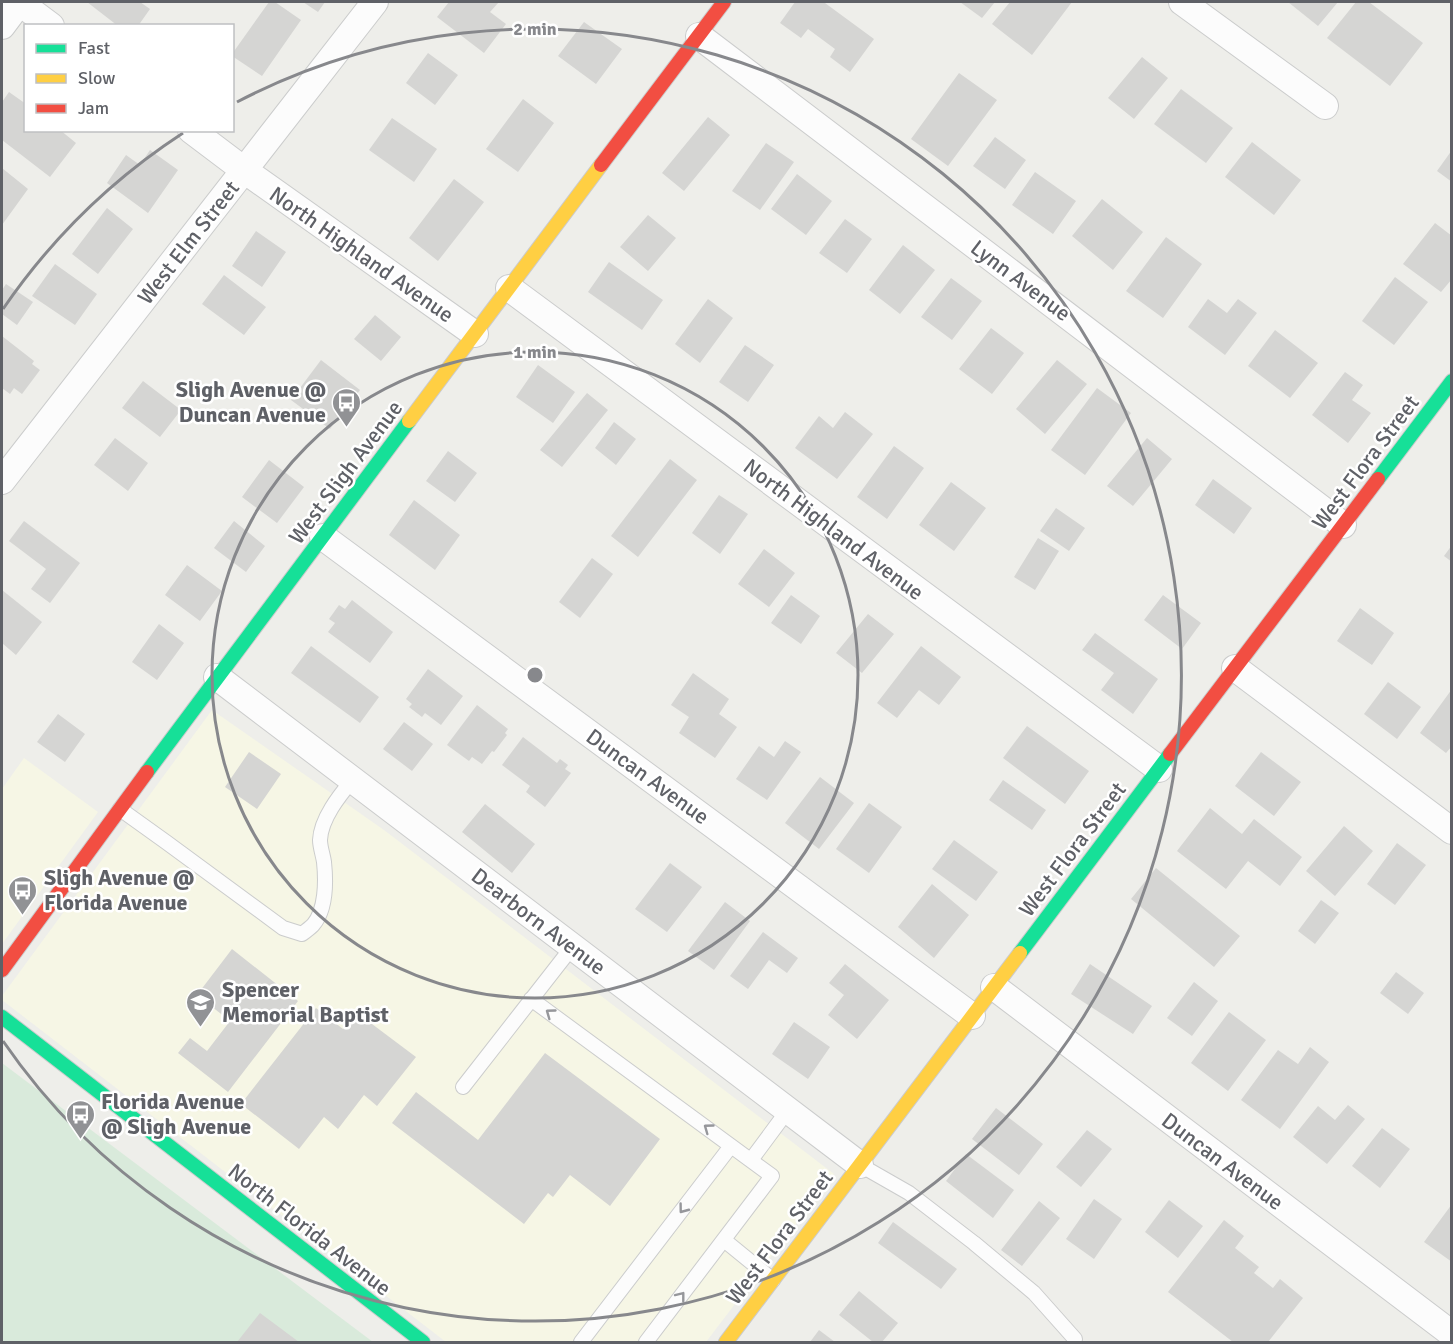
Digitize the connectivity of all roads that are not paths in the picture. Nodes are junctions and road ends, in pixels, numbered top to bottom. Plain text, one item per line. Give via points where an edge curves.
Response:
1 (19, 2) edge
2 (375, 2) edge
3 (724, 2) edge
4 (1182, 2) edge
5 (48, 24) edge
6 (2, 26) edge
7 (699, 36) junction
8 (1325, 106) dead end
9 (194, 132) edge
10 (244, 170) junction
11 (510, 288) junction
12 (475, 333) junction
13 (1452, 381) edge
14 (2, 481) edge
15 (1343, 525) junction
16 (323, 537) junction
17 (1235, 668) junction
18 (217, 677) junction
19 (1159, 769) junction
20 (353, 779) junction
21 (120, 809) junction
22 (1452, 831) edge
23 (573, 946) junction
24 (2, 970) edge
25 (994, 987) junction
26 (531, 999) junction
27 (972, 1016) junction
28 (2, 1017) edge
29 (463, 1087) dead end
30 (788, 1110) junction
31 (731, 1146) junction
32 (751, 1160) junction
33 (860, 1165) junction
34 (724, 1240) junction
35 (773, 1280) junction
36 (1452, 1334) edge
37 (1075, 1339) dead end
38 (423, 1342) edge
39 (581, 1342) edge
40 (646, 1342) edge
41 (726, 1342) edge

1 - 5 street
1 - 6 street
2 - 10 street, West Elm Street
3 - 7 main road, West Sligh Avenue
4 - 8 street
7 - 11 main road, West Sligh Avenue
7 - 15 street, Lynn Avenue
9 - 10 street, North Highland Avenue
10 - 12 street, North Highland Avenue
10 - 14 street, West Elm Street
11 - 12 main road, West Sligh Avenue
11 - 19 street, North Highland Avenue
12 - 16 main road, West Sligh Avenue
13 - 15 main road, West Flora Street
15 - 17 main road, West Flora Street
16 - 18 main road, West Sligh Avenue
16 - 27 street, Duncan Avenue
17 - 19 main road, West Flora Street
17 - 22 street
18 - 20 street, Dearborn Avenue
18 - 21 main road, West Sligh Avenue
19 - 25 main road, West Flora Street
20 - 21 lane via 324,824 320,840 326,883 322,904 314,924 303,934 283,928
20 - 23 street, Dearborn Avenue
21 - 24 main road, West Sligh Avenue
23 - 26 lane
23 - 30 street, Dearborn Avenue
25 - 27 main road, West Flora Street
25 - 36 street, Duncan Avenue
26 - 29 lane
31 -> 26 lane
27 - 33 main road, West Flora Street
28 - 38 main road, North Florida Avenue
30 - 32 lane
30 - 33 street, Dearborn Avenue
31 - 32 lane
31 -> 39 lane
32 - 34 lane via 772,1176
33 - 35 main road, West Flora Street
33 - 37 lane via 909,1193 974,1243 1034,1293
34 - 35 lane
40 -> 34 lane
35 - 41 main road, West Flora Street

